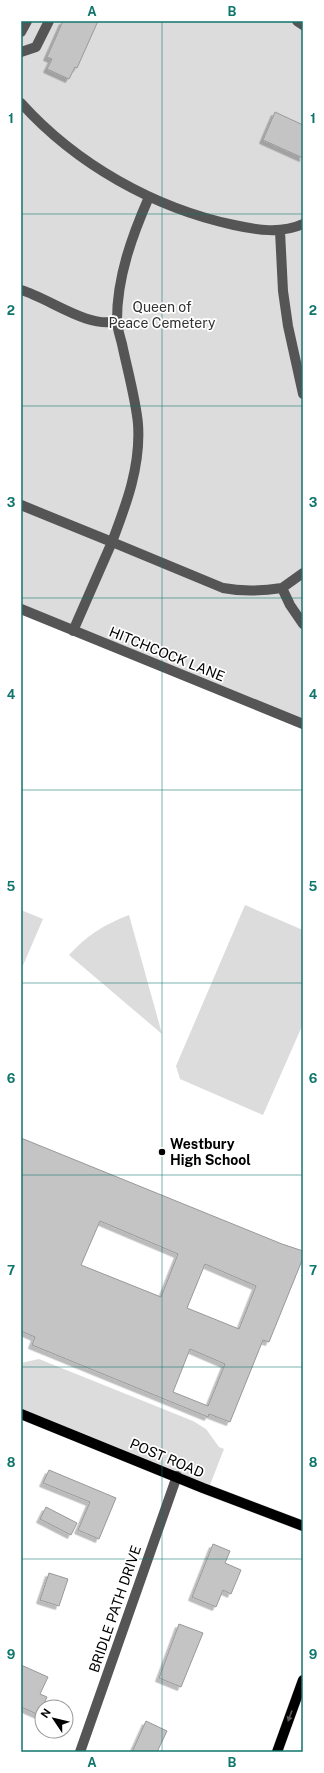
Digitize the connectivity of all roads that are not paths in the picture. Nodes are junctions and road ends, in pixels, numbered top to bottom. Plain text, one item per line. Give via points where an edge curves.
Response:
1 (27, 21) edge
2 (49, 21) edge
3 (21, 32) edge
4 (21, 52) edge
5 (21, 103) edge
6 (150, 198) junction
7 (303, 224) edge
8 (280, 231) junction
9 (21, 290) edge
10 (117, 321) junction
11 (303, 394) edge
12 (21, 505) edge
13 (112, 542) junction
14 (303, 573) edge
15 (282, 588) junction
16 (21, 609) edge
17 (303, 624) edge
18 (73, 631) junction
19 (303, 724) edge
20 (21, 1414) edge
21 (177, 1476) junction
22 (303, 1526) edge
23 (303, 1680) edge
24 (80, 1752) edge
25 (277, 1752) edge

1 - 3 street
2 - 4 street via 36,47
5 - 6 street via 36,119 77,152 116,179
6 - 8 street via 214,221 251,229
6 - 10 street via 126,259
7 - 8 street
8 - 11 street via 284,298
9 - 10 street via 90,320 107,324
10 - 13 street via 138,424 136,460 129,497
12 - 13 street
13 - 15 street via 224,588 263,591
13 - 18 street
14 - 15 street
15 - 17 street
16 - 18 street, HITCHCOCK LANE
18 - 19 street, HITCHCOCK LANE
20 - 21 main road, POST ROAD
21 - 22 main road, POST ROAD
21 - 24 street, BRIDLE PATH DRIVE
23 -> 25 main road

